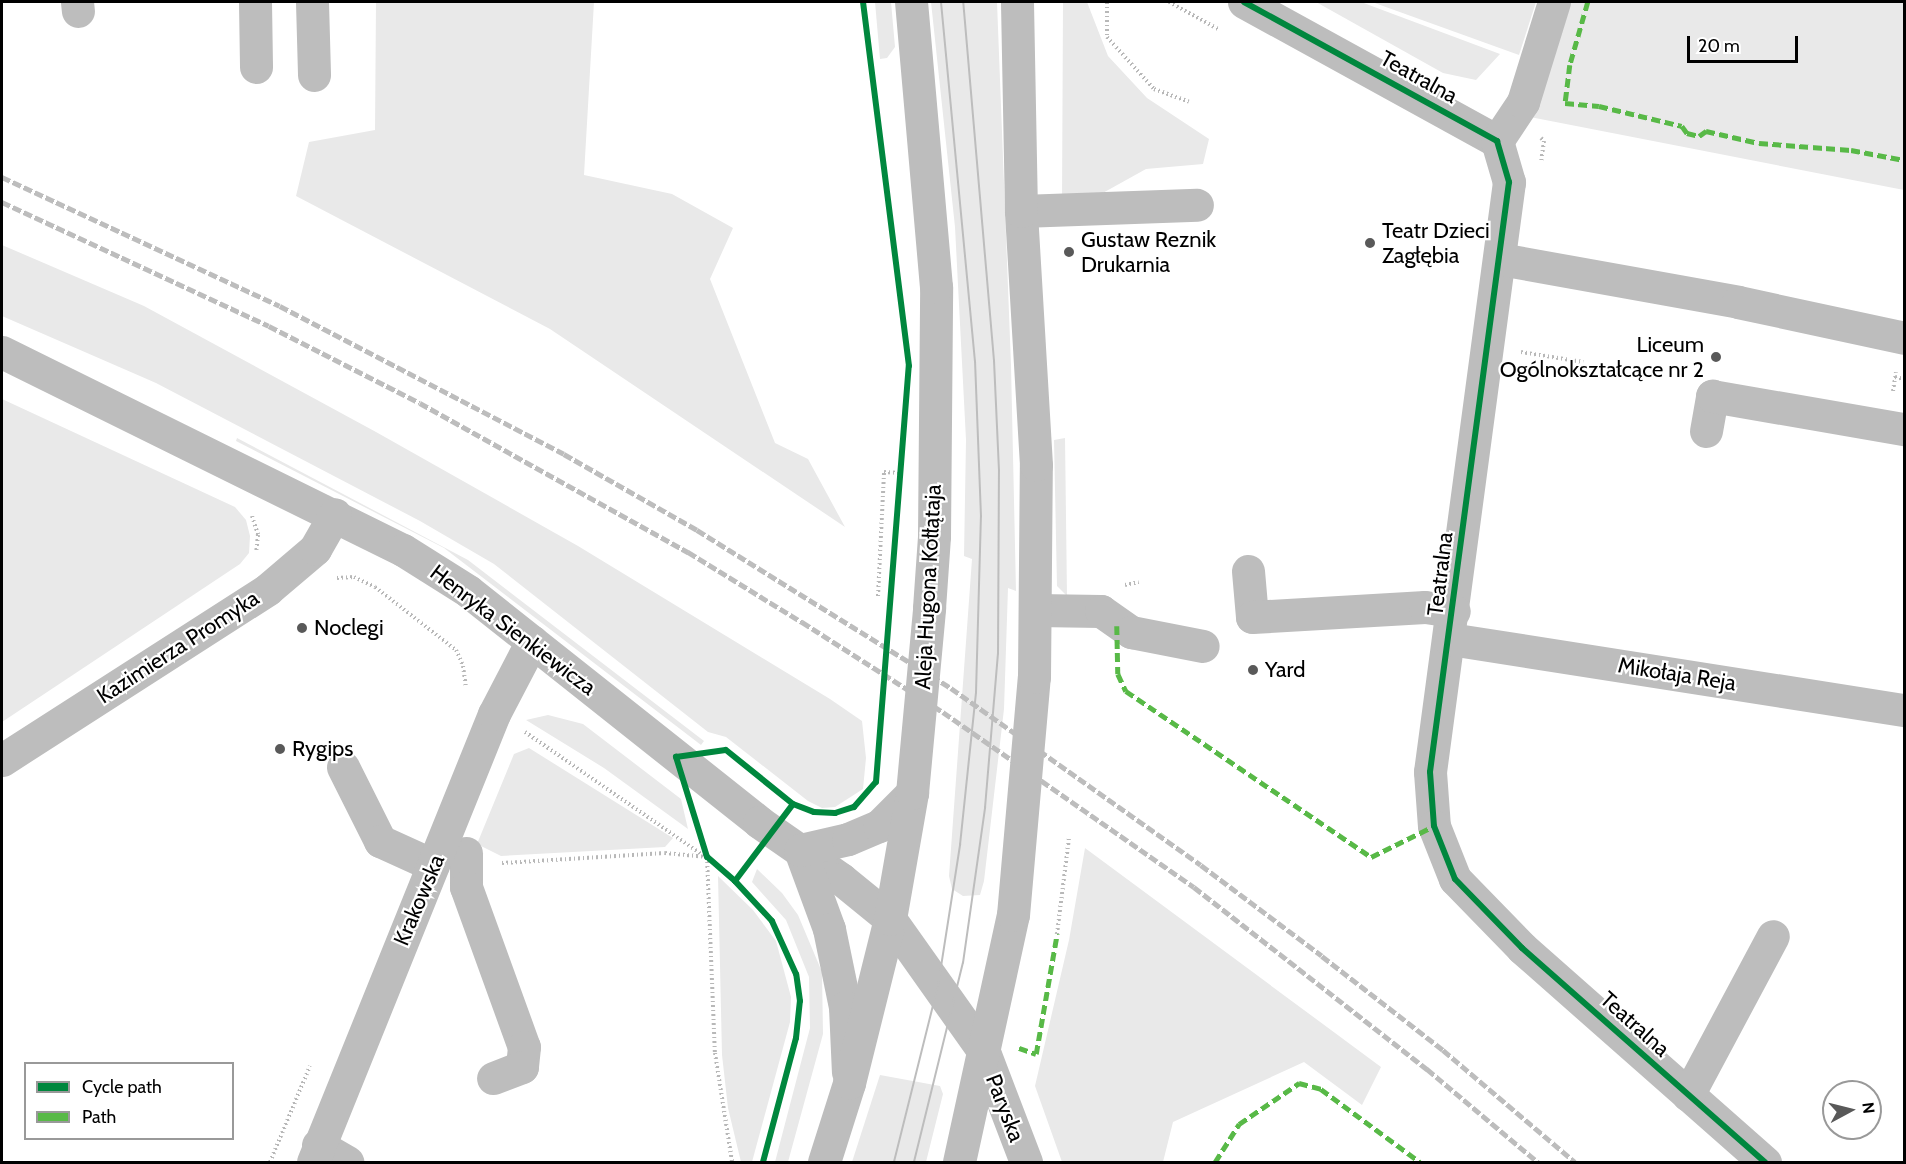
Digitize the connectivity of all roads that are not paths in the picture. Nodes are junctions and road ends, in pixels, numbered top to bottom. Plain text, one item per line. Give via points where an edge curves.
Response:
1 (255, 2) edge
2 (312, 2) edge
3 (911, 2) edge
4 (1017, 2) edge
5 (1244, 2) edge
6 (1554, 2) edge
7 (256, 67) dead end
8 (314, 75) dead end
9 (1504, 132) junction
10 (1197, 205) dead end
11 (1021, 211) junction
12 (1500, 259) junction
13 (1905, 338) edge
14 (2, 352) edge
15 (1905, 429) edge
16 (1706, 431) dead end
17 (334, 514) junction
18 (1248, 571) dead end
19 (1037, 610) junction
20 (1452, 625) junction
21 (532, 641) junction
22 (1203, 646) dead end
23 (1905, 710) edge
24 (2, 760) edge
25 (343, 767) dead end
26 (914, 777) junction
27 (800, 850) junction
28 (454, 855) junction
29 (890, 919) junction
30 (502, 928) dead end
31 (1773, 936) dead end
32 (984, 1052) junction
33 (492, 1078) dead end
34 (849, 1083) junction
35 (1688, 1095) junction
36 (315, 1154) edge
37 (348, 1162) edge
38 (824, 1162) edge
39 (959, 1162) edge
40 (1026, 1162) edge
41 (1765, 1162) edge

1 - 7 street
2 - 8 street
3 - 26 street, Aleja Hugona Kołłątaja via 936,287 934,536
4 - 11 street
5 - 9 street, Teatralna
6 - 9 street via 1523,102
9 - 12 street, Teatralna via 1509,182
10 - 11 street
11 - 19 street via 1036,465
12 - 13 street via 1738,302
12 - 20 street, Teatralna
14 - 17 street, Henryka Sienkiewicza
15 - 16 street via 1712,396
17 - 21 street, Henryka Sienkiewicza via 403,550 458,585
17 - 24 street, Kazimierza Promyka via 315,549 268,589
18 - 20 street, Mikołaja Reja via 1252,618 1425,607
19 - 22 street via 1101,611 1131,632
19 - 32 street via 1023,832 1013,915
20 - 23 street, Mikołaja Reja
20 - 35 street, Teatralna via 1430,772 1434,826 1455,879 1522,948
21 - 27 street, Henryka Sienkiewicza via 759,822
21 - 28 street, Krakowska via 494,714
25 - 28 street via 380,841
26 - 27 street via 879,826
26 - 29 street, Aleja Hugona Kołłątaja
27 - 29 street, Henryka Sienkiewicza
27 - 34 street via 829,929 845,1007
28 - 30 street
28 - 33 street via 524,1047 522,1067
28 - 36 street, Krakowska
29 - 32 street, Paryska
29 - 34 street, Aleja Hugona Kołłątaja
31 - 35 street
32 - 39 street
32 - 40 street, Paryska
34 - 38 street, Aleja Hugona Kołłątaja
35 - 41 street, Teatralna
36 - 37 street

